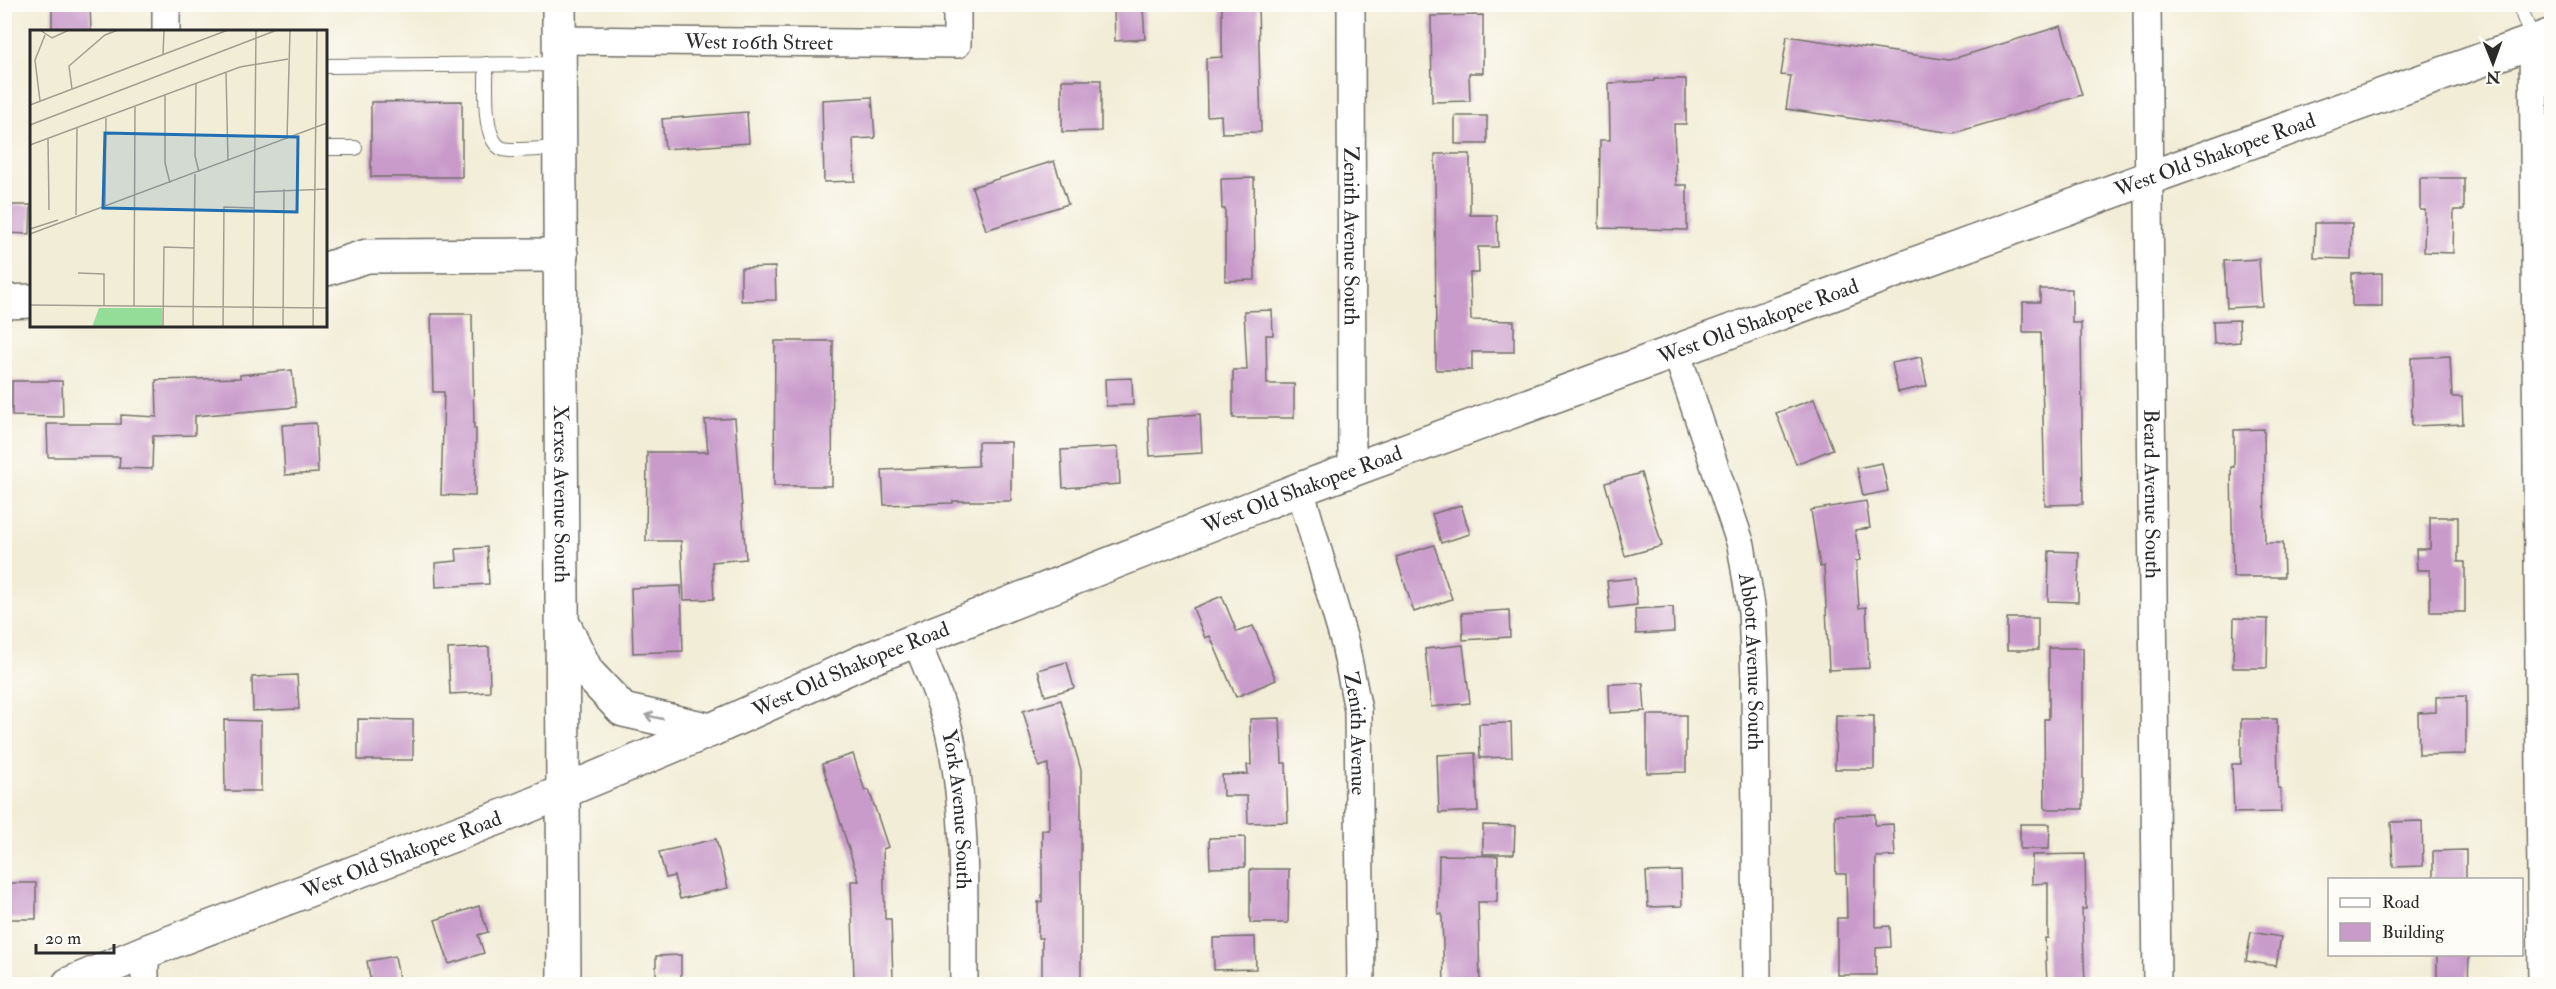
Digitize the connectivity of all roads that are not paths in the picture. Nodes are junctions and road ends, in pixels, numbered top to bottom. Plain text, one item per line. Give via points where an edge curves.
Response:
1 (166, 4) edge
2 (559, 4) edge
3 (957, 4) edge
4 (1351, 4) edge
5 (2147, 4) edge
6 (2519, 4) edge
7 (166, 30) edge
8 (2542, 38) edge
9 (560, 52) junction
10 (486, 64) junction
11 (327, 66) edge
12 (327, 148) edge
13 (355, 148) dead end
14 (561, 148) junction
15 (2150, 178) junction
16 (561, 255) junction
17 (327, 269) edge
18 (30, 301) edge
19 (4, 302) edge
20 (1676, 351) junction
21 (1352, 469) junction
22 (1300, 489) junction
23 (563, 621) junction
24 (916, 640) junction
25 (711, 730) junction
26 (562, 792) junction
27 (144, 952) junction
28 (69, 984) edge
29 (145, 984) edge
30 (564, 984) edge
31 (963, 984) edge
32 (1361, 984) edge
33 (1757, 984) edge
34 (2157, 984) edge
35 (2542, 984) edge

1 - 7 street
2 - 9 main road, Xerxes Avenue South
3 - 9 street, West 106th Street via 957,44
4 - 21 street, Zenith Avenue South
5 - 15 street, Beard Avenue South
6 - 8 lane
8 - 15 main road, West Old Shakopee Road
8 - 35 street
9 - 10 lane
9 - 14 main road, Xerxes Avenue South
10 - 11 lane
10 - 14 lane via 488,129 494,143 504,149
12 - 13 lane
14 - 16 main road, Xerxes Avenue South
15 - 20 main road, West Old Shakopee Road
15 - 34 street, Beard Avenue South
16 - 17 main road via 367,256
16 - 23 main road, Xerxes Avenue South
18 - 19 main road
20 - 21 main road, West Old Shakopee Road
20 - 33 street, Abbott Avenue South via 1741,545 1752,612
21 - 22 main road, West Old Shakopee Road
22 - 24 main road, West Old Shakopee Road
22 - 32 street, Zenith Avenue via 1345,644 1358,710
25 -> 23 main road via 622,710 587,672
23 - 26 main road, Xerxes Avenue South
24 - 25 main road, West Old Shakopee Road
24 - 31 street, York Avenue South via 951,739 959,792
25 - 26 main road, West Old Shakopee Road
26 - 27 main road, West Old Shakopee Road
26 - 30 main road, Xerxes Avenue South
27 - 28 main road, West Old Shakopee Road
27 - 29 street

